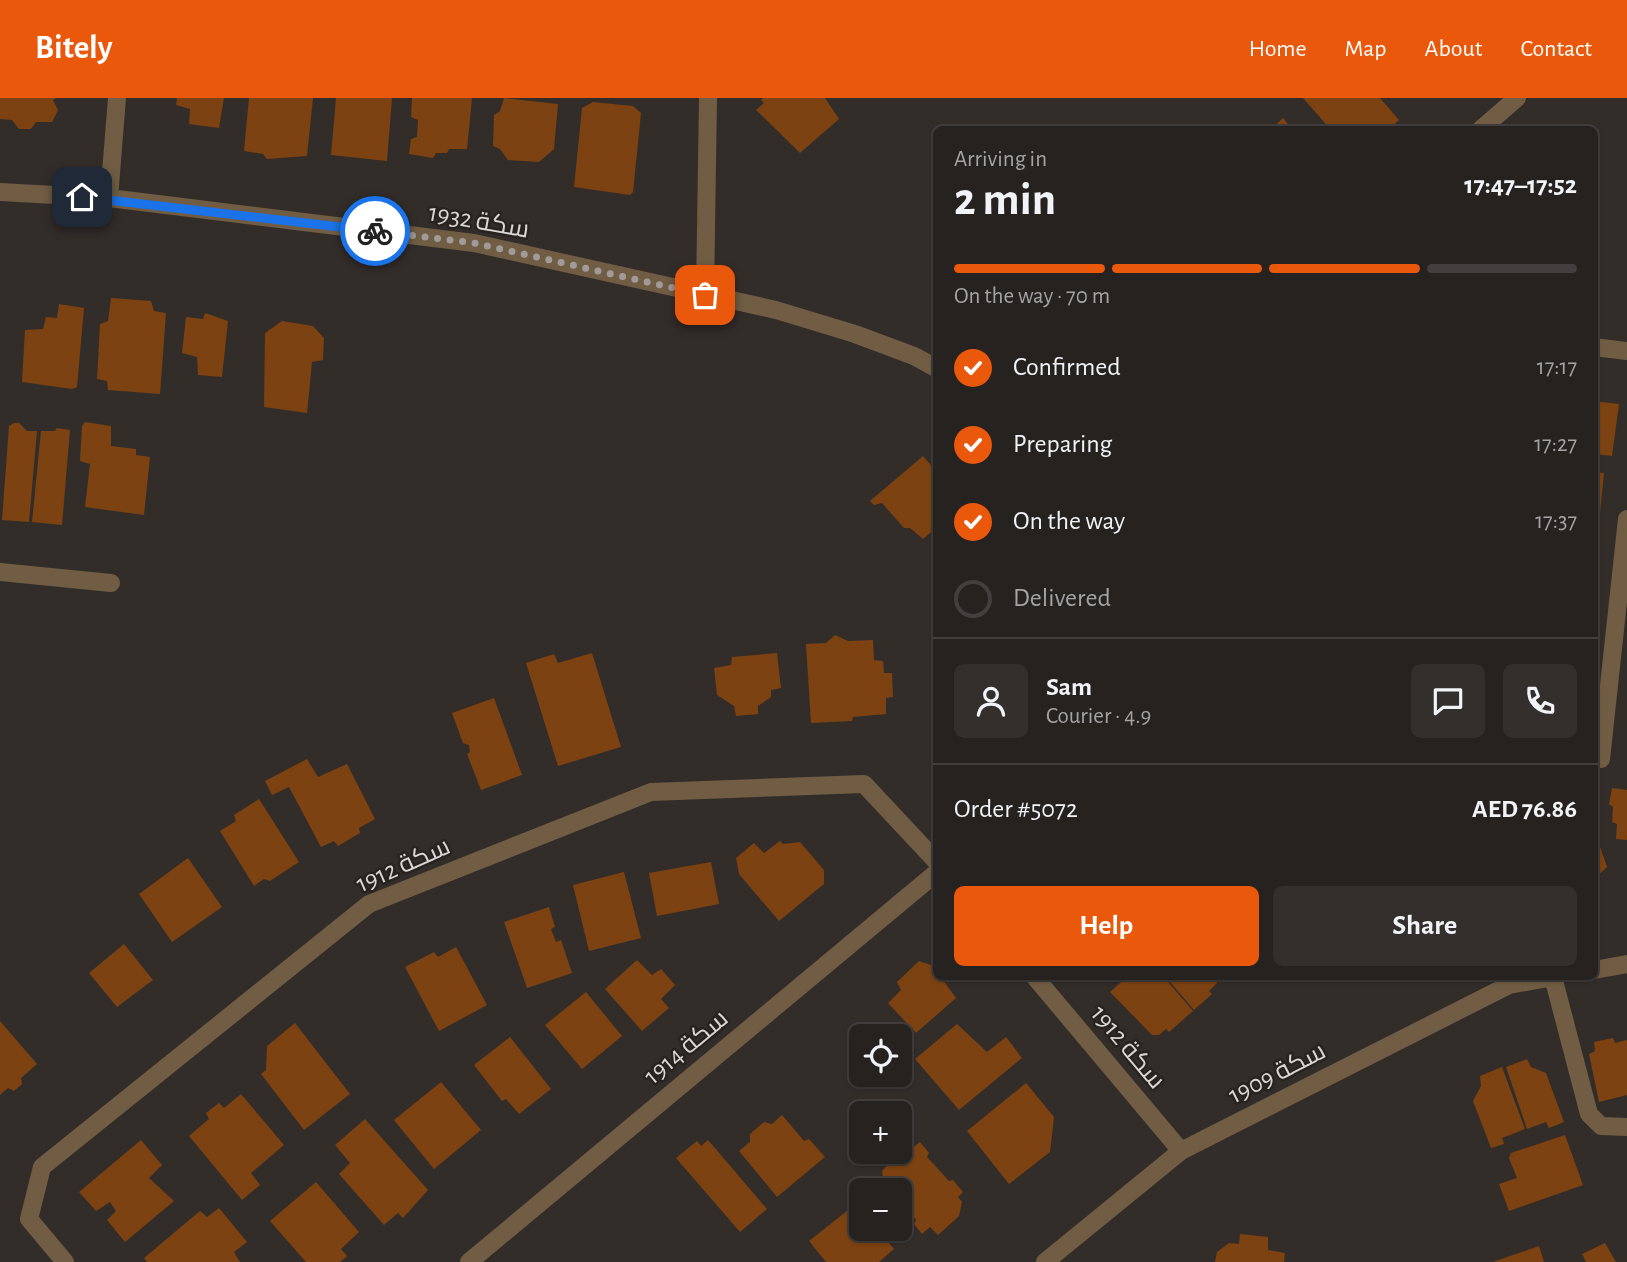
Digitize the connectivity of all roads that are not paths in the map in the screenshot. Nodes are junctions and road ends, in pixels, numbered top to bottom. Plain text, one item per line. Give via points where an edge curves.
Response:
1 (117, 98) edge
2 (708, 98) edge
3 (1517, 98) edge
4 (1485, 126) edge
5 (0, 192) edge
6 (110, 198) junction
7 (705, 295) junction
8 (1598, 347) edge
9 (1627, 351) edge
10 (933, 366) edge
11 (1627, 519) edge
12 (0, 572) edge
13 (111, 583) dead end
14 (1601, 700) edge
15 (1601, 759) dead end
16 (933, 858) edge
17 (933, 875) edge
18 (1627, 964) edge
19 (1598, 969) edge
20 (1037, 980) edge
21 (1556, 980) edge
22 (1505, 981) edge
23 (1627, 1127) edge
24 (1181, 1151) junction
25 (65, 1262) edge
26 (469, 1262) edge
27 (1045, 1262) edge

1 - 6 street
2 - 7 street
3 - 4 street
5 - 6 street, سكة 1932
6 - 7 street, سكة 1932 via 474,243
7 - 10 street, سكة 1932 via 855,334
8 - 9 street
11 - 14 street
12 - 13 street
14 - 15 street
16 - 25 street, سكة 1912 via 864,784 651,792 369,904 42,1167 30,1219
17 - 26 street, سكة 1914
18 - 19 street
20 - 24 street, سكة 1912
21 - 23 street via 1590,1114 1601,1126
22 - 24 street, سكة 1909
24 - 27 street, سكة 1909

